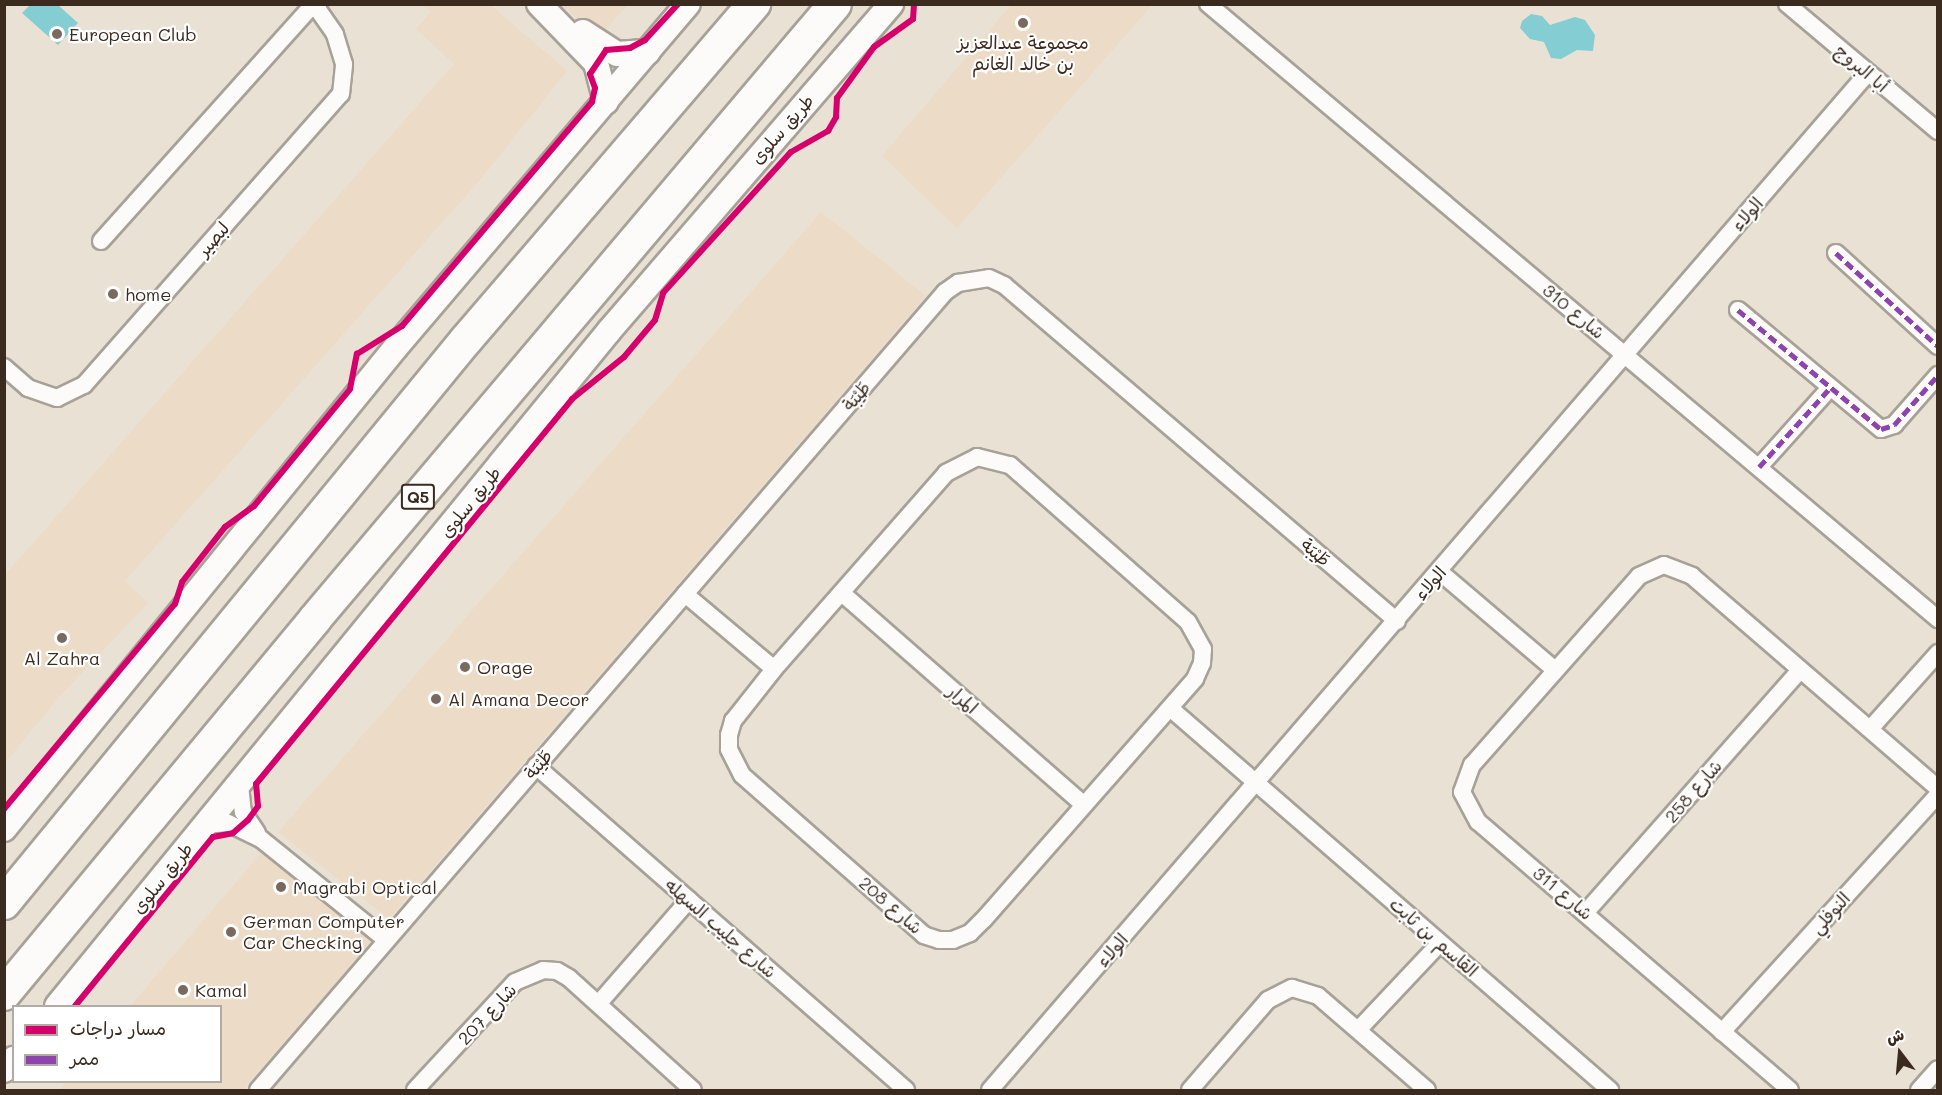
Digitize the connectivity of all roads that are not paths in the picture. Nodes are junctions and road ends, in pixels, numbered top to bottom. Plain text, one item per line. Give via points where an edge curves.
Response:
1 (539, 4) edge
2 (556, 4) edge
3 (688, 4) edge
4 (754, 4) edge
5 (836, 4) edge
6 (891, 4) edge
7 (1208, 4) edge
8 (1787, 4) edge
9 (318, 6) edge
10 (648, 52) junction
11 (1868, 73) junction
12 (606, 102) junction
13 (1938, 131) edge
14 (101, 241) dead end
15 (1836, 253) dead end
16 (1738, 310) dead end
17 (1938, 346) edge
18 (1627, 355) junction
19 (4, 367) edge
20 (1938, 375) edge
21 (1829, 389) junction
22 (1759, 467) junction
23 (1440, 572) junction
24 (686, 594) junction
25 (843, 594) junction
26 (1938, 619) edge
27 (1397, 621) junction
28 (1938, 652) edge
29 (774, 669) junction
30 (1555, 670) junction
31 (1800, 670) junction
32 (1170, 708) junction
33 (1870, 729) junction
34 (536, 766) junction
35 (1260, 782) junction
36 (240, 785) junction
37 (1938, 788) edge
38 (1938, 795) edge
39 (1083, 804) junction
40 (205, 825) junction
41 (4, 829) edge
42 (261, 839) junction
43 (689, 900) junction
44 (4, 903) edge
45 (1586, 912) junction
46 (386, 940) junction
47 (1440, 943) junction
48 (4, 994) edge
49 (599, 1003) junction
50 (58, 1005) edge
51 (1359, 1029) junction
52 (1722, 1032) junction
53 (1938, 1069) edge
54 (258, 1090) edge
55 (415, 1090) edge
56 (693, 1090) edge
57 (906, 1090) edge
58 (990, 1090) edge
59 (1190, 1090) edge
60 (1427, 1090) edge
61 (1610, 1090) edge
62 (1790, 1090) edge
63 (1919, 1090) edge

1 - 12 main road via 596,63
2 - 10 main road via 606,50 628,55
3 - 10 main road
4 - 44 highway via 466,340
5 - 48 highway, Q5 via 315,619
6 - 36 main road, طريق سلوى via 609,331
7 - 18 street, شارع 310
8 - 11 street, أبا البروج
9 - 14 street via 309,9
9 - 19 street, لبصير via 335,34 344,64 341,94 84,385 57,398 28,388
10 - 12 main road
11 - 13 street, أبا البروج
11 - 18 street, الولاء
12 - 41 main road via 396,347
15 - 17 street
16 - 21 street
18 - 22 street, شارع 310
18 - 23 street, الولاء
20 - 21 street via 1888,429 1874,425
21 - 22 street
22 - 26 street, شارع 310
23 - 27 street, الولاء
23 - 30 street
24 - 27 street, طَيْبَة via 945,292 974,277 1004,285
24 - 29 street
24 - 34 street, طَيْبَة
25 - 29 street, شارع 208
25 - 32 street, شارع 208 via 946,473 977,457 992,458 1010,465 1188,622 1203,649 1202,663 1195,679
25 - 39 street, المرار
27 - 35 street, الولاء
28 - 33 street
29 - 39 street, شارع 208 via 733,722 729,748 734,763 742,775 924,935 953,940 969,933
30 - 31 street, شارع 311 via 1639,576 1665,565 1692,576
30 - 45 street, شارع 311 via 1472,765 1462,792 1478,822
31 - 33 street, شارع 311
31 - 45 street, شارع 258
32 - 35 street
32 - 39 street, شارع 208
33 - 37 street, شارع 311
34 - 43 street, شارع جليب السهله
34 - 46 street, طَيْبَة
35 - 47 street, القاسم بن ثابت
35 - 58 street, الولاء
36 - 40 main road, طريق سلوى
36 - 42 street via 243,812
38 - 52 street, النوفلي
40 - 42 street via 228,823
40 - 50 main road, طريق سلوى
42 - 46 street
43 - 49 street
43 - 57 street, شارع جليب السهله
45 - 52 street, شارع 311
46 - 54 street, طَيْبَة
47 - 51 street
47 - 61 street, القاسم بن ثابت
49 - 55 street, شارع 207 via 557,971 528,974 515,982
49 - 56 street, شارع 207
51 - 59 street via 1318,996 1292,988 1268,1000
51 - 60 street
52 - 62 street, شارع 311
53 - 63 street

